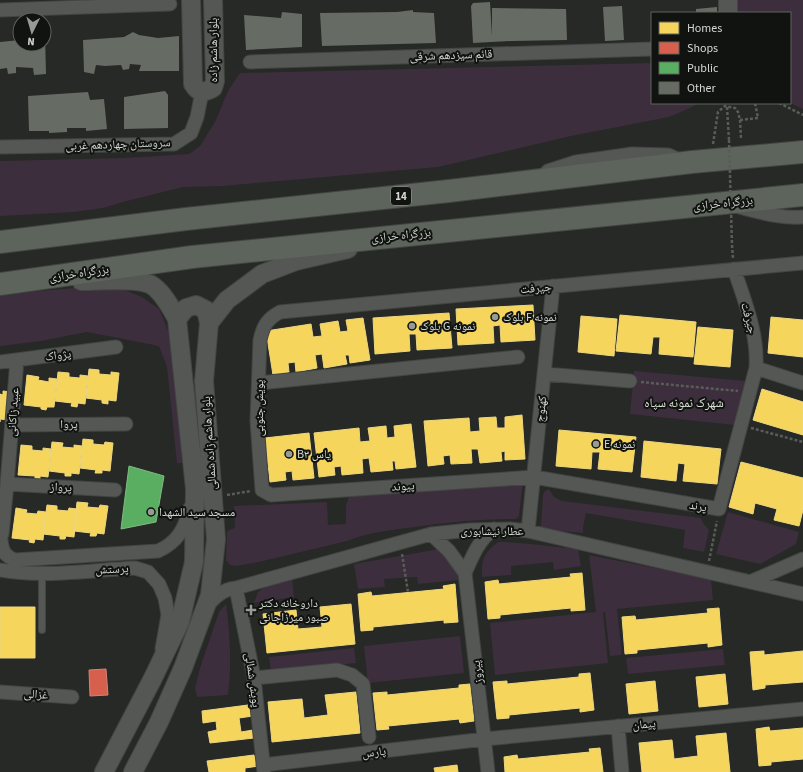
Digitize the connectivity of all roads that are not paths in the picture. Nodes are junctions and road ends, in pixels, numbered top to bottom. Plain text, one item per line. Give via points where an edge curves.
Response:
1 (191, 0) edge
2 (213, 0) edge
3 (728, 0) edge
4 (170, 4) dead end
5 (0, 10) edge
6 (728, 12) edge
7 (651, 49) edge
8 (250, 62) dead end
9 (202, 92) junction
10 (0, 147) edge
11 (803, 152) edge
12 (798, 196) edge
13 (724, 203) junction
14 (803, 217) edge
15 (408, 234) junction
16 (0, 242) edge
17 (803, 263) edge
18 (734, 270) junction
19 (7, 283) edge
20 (553, 286) junction
21 (270, 318) joint
22 (177, 319) junction
23 (208, 323) junction
24 (116, 347) dead end
25 (518, 357) dead end
26 (17, 360) junction
27 (0, 362) edge
28 (756, 368) junction
29 (545, 374) junction
30 (630, 381) road end
31 (258, 382) junction
32 (803, 382) edge
33 (126, 424) dead end
34 (12, 425) junction
35 (5, 459) edge
36 (534, 477) junction
37 (7, 484) junction
38 (195, 489) junction
39 (115, 490) dead end
40 (266, 493) joint
41 (0, 497) edge
42 (494, 529) junction
43 (528, 531) junction
44 (431, 534) junction
45 (0, 536) edge
46 (803, 559) edge
47 (0, 570) edge
48 (42, 573) junction
49 (465, 573) junction
50 (212, 574) junction
51 (750, 582) junction
52 (233, 588) junction
53 (803, 594) edge
54 (205, 607) junction
55 (42, 630) dead end
56 (160, 665) junction
57 (254, 678) junction
58 (0, 692) edge
59 (72, 698) dead end
60 (803, 709) edge
61 (618, 726) junction
62 (369, 736) dead end
63 (485, 739) junction
64 (263, 769) edge
65 (104, 772) edge
66 (133, 772) edge
67 (488, 772) edge
68 (622, 772) edge

1 - 9 street, بلوار هاشم زاده via 194,84
2 - 9 street, بلوار هاشم زاده via 215,81 213,88
3 - 6 street
4 - 5 street
7 - 8 street, قائم سیزدهم شرقی
9 - 10 street, سروستان چهاردهم غربی via 191,133 174,144
11 - 16 highway, 14 via 692,162
12 - 13 highway, بزرگراه خرازی
13 - 14 street via 763,213
13 - 15 highway, بزرگراه خرازی
15 - 19 highway, بزرگراه خرازی via 192,257
15 - 23 street via 296,262 262,274 227,300
17 - 18 street, جيرفت
18 - 20 street, جيرفت
18 - 28 street, جیرفت via 752,323 757,352
19 - 22 street, بلوار هاشم زاده شمالی via 129,280 152,285
20 - 21 street, جيرفت via 280,312
20 - 29 street, كهنوج
21 - 31 street, پویش جنوبی via 260,340
22 - 23 street via 186,308 196,305 206,310
22 - 38 street, بلوار هاشم زاده شمالی
23 - 50 street, بلوار هاشم زاده شمالی via 204,381 216,539
24 - 26 street, پژواک
25 - 31 street
26 - 27 street, پژواک
26 - 34 street, عبید زاکانی
28 - 32 street
28 - 36 street, پرند via 719,509
29 - 30 street
29 - 36 street, كهنوج
31 - 40 street, پویش جنوبی via 257,421
33 - 34 street, پروا
34 - 35 street, عبید زاکانی
35 - 37 street, عبید زاکانی
36 - 40 street, پیوند
36 - 43 street, كهنوج
37 - 39 street, پرواز
37 - 41 street
37 - 45 street, عبید زاکانی
38 - 45 street, پرستش via 181,532 168,547 158,551 15,560 5,554
38 - 56 street, بلوار هاشم زاده شمالی via 194,562 180,622
42 - 43 street, عطار نیشابوری
42 - 44 street, عطار نیشابوری
42 - 49 street via 476,549
43 - 51 street, عطار نیشابوری
44 - 49 street, پیروز via 449,551
44 - 52 street, عطار نیشابوری
46 - 51 street
47 - 48 street, پرستش
48 - 55 lane
48 - 56 street, پرستش via 135,568 148,572 159,584 168,615
49 - 63 street, پیروز
50 - 52 street
50 - 54 street, بلوار هاشم زاده شمالی via 210,594
51 - 53 street, عطار نیشابوری
52 - 54 street, عطار نیشابوری via 218,594
52 - 57 street, پویش شمالی
54 - 66 street, بلوار هاشم زاده شمالی via 160,722
56 - 65 street, بلوار هاشم زاده شمالی
57 - 62 street via 337,670 352,675 363,684
57 - 64 street, پویش شمالی
58 - 59 street, غزالی
60 - 61 street, پیمان
61 - 63 street, پیمان
61 - 68 street
63 - 64 street, پارس
63 - 67 street, پیروز

